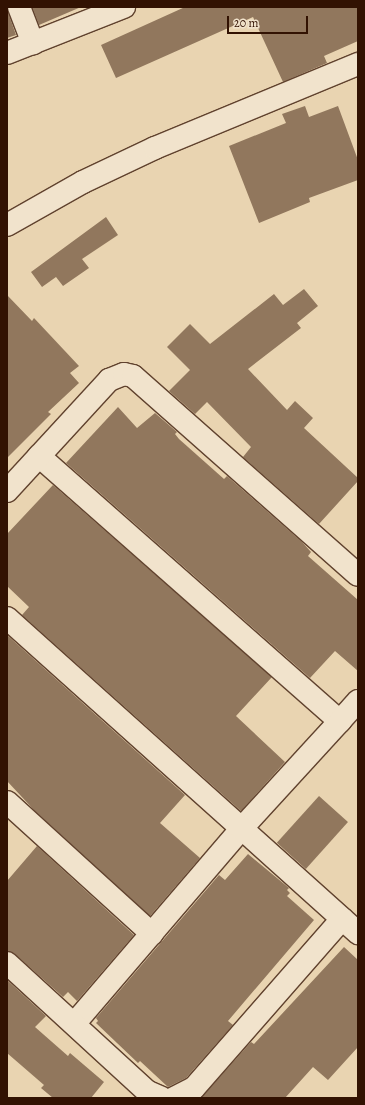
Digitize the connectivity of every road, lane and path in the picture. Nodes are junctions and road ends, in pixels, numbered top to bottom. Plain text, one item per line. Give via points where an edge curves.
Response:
1 (19, 7) edge
2 (124, 7) edge
3 (33, 43) junction
4 (7, 54) edge
5 (358, 64) edge
6 (7, 224) edge
7 (39, 456) junction
8 (7, 491) edge
9 (358, 576) edge
10 (7, 618) edge
11 (358, 701) edge
12 (340, 721) junction
13 (7, 802) edge
14 (242, 828) junction
15 (342, 919) junction
16 (358, 933) edge
17 (152, 934) junction
18 (7, 963) edge
19 (75, 1023) junction
20 (162, 1098) edge
21 (174, 1098) edge

1 - 3 street
2 - 3 street
3 - 4 street
5 - 6 street via 155,148 83,182
7 - 8 street
7 - 9 street via 109,380 124,374 133,376
7 - 12 street
10 - 14 street
11 - 12 street
12 - 14 street
13 - 17 street
14 - 15 street
14 - 17 street
15 - 16 street
15 - 21 street via 194,1088
17 - 19 street
18 - 19 street
19 - 20 street via 148,1092

